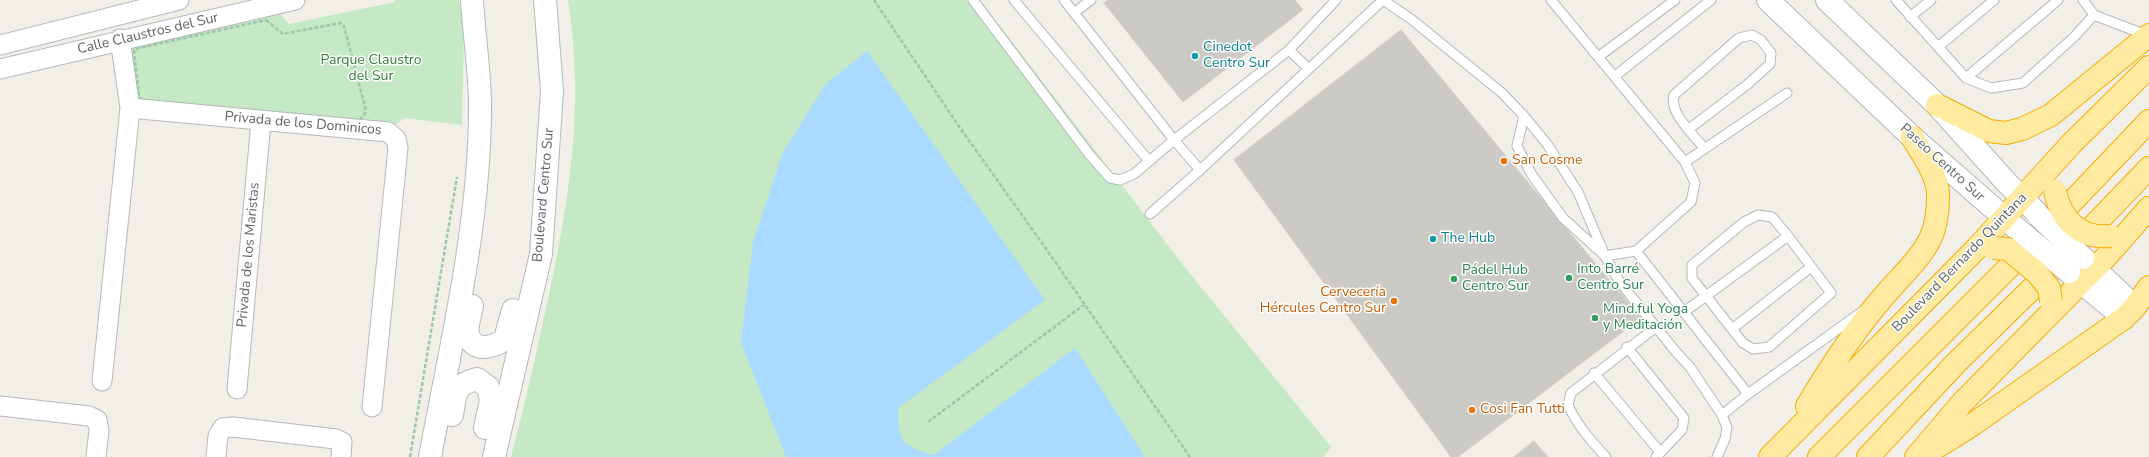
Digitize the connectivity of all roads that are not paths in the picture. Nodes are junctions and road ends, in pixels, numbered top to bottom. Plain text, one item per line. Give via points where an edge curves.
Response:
1 (178, 0) edge
2 (295, 0) edge
3 (472, 0) edge
4 (545, 0) edge
5 (973, 0) edge
6 (1014, 0) edge
7 (1064, 0) edge
8 (1091, 0) edge
9 (1336, 0) edge
10 (1551, 0) edge
11 (1675, 0) edge
12 (1711, 0) edge
13 (1768, 0) edge
14 (1827, 0) edge
15 (1896, 0) edge
16 (1931, 0) edge
17 (1994, 0) edge
18 (2058, 0) edge
19 (2083, 0) edge
20 (113, 8) edge
21 (1075, 12) junction
22 (2094, 15) junction
23 (1910, 17) junction
24 (184, 24) junction
25 (2148, 35) edge
26 (120, 39) junction
27 (0, 45) edge
28 (1938, 47) junction
29 (1289, 50) junction
30 (1598, 57) junction
31 (2149, 67) edge
32 (1308, 68) junction
33 (0, 69) edge
34 (1616, 76) junction
35 (1966, 78) junction
36 (1787, 93) dead end
37 (1937, 105) junction
38 (130, 108) junction
39 (1524, 116) junction
40 (261, 121) junction
41 (2149, 121) edge
42 (1689, 129) junction
43 (1912, 137) junction
44 (1174, 140) junction
45 (2071, 144) junction
46 (1704, 148) junction
47 (1149, 161) junction
48 (1685, 162) junction
49 (2149, 168) edge
50 (1200, 170) junction
51 (2021, 199) junction
52 (1150, 214) dead end
53 (2142, 215) edge
54 (2003, 218) junction
55 (1788, 236) junction
56 (469, 248) junction
57 (1985, 248) junction
58 (1636, 252) junction
59 (541, 254) junction
60 (1605, 256) junction
61 (1811, 267) junction
62 (2081, 270) junction
63 (2149, 287) edge
64 (1705, 297) junction
65 (1883, 297) junction
66 (2048, 309) junction
67 (1684, 312) junction
68 (2129, 313) junction
69 (1656, 327) junction
70 (1732, 329) junction
71 (1627, 348) junction
72 (1594, 373) junction
73 (102, 380) dead end
74 (237, 389) dead end
75 (1748, 394) junction
76 (0, 406) edge
77 (372, 407) dead end
78 (1722, 415) junction
79 (1794, 432) junction
80 (1658, 455) edge
81 (96, 457) edge
82 (216, 457) edge
83 (341, 457) edge
84 (430, 457) edge
85 (439, 457) edge
86 (483, 457) edge
87 (494, 457) edge
88 (1606, 457) edge
89 (1717, 457) edge
90 (1770, 457) edge
91 (1820, 457) edge
92 (1868, 457) edge
93 (1916, 457) edge
94 (1921, 457) edge

1 - 20 street, Calle Claustros del Sur
1 - 24 street
2 - 24 street, Calle Claustros del Sur
3 - 56 street via 480,99
4 - 59 street, Boulevard Centro Sur via 552,91
5 - 47 lane via 1089,154 1110,178 1120,180 1134,174
6 - 47 lane
7 - 21 lane
8 - 21 lane
9 - 29 lane
10 - 30 lane
11 - 30 lane
12 - 34 lane
13 - 43 street, Paseo Centro Sur
14 - 37 street, Paseo Centro Sur
15 - 23 lane
16 - 23 lane
17 - 28 lane
18 - 35 lane
19 - 22 lane
20 - 27 street, Calle Claustros del Sur
21 - 44 lane
22 - 25 lane
22 - 35 lane via 2074,37 2023,83 1991,88
23 - 28 lane
24 - 26 street, Calle Claustros del Sur
25 - 37 highway via 2051,115 2022,129 2006,133 1989,131
26 - 33 street, Calle Claustros del Sur
26 - 38 street
28 - 35 lane
29 - 32 lane
29 - 44 lane
30 - 34 lane
31 - 45 highway, Boulevard Bernardo Quintana
32 - 39 lane via 1383,0 1411,19 1501,92
32 - 50 lane
34 - 48 lane
36 - 46 lane
37 - 51 street, Paseo Centro Sur
38 - 40 street, Privada de los Dominicos
38 - 73 street
39 - 60 lane via 1569,177
39 - 60 lane via 1517,146 1532,175 1564,218
40 - 74 street, Privada de los Maristas
40 - 77 street, Privada de los Dominicos via 388,132 396,139 398,148
41 - 91 highway via 2028,248
42 - 42 lane via 1675,110 1672,102 1674,95 1739,38 1752,35 1761,40 1771,53 1770,64
42 - 46 lane
43 - 54 street, Paseo Centro Sur
43 - 65 highway via 1932,174 1938,193 1937,219 1925,247
44 - 47 lane
44 - 50 lane
45 - 51 highway, Boulevard Bernardo Quintana
45 - 53 highway, bridge via 2067,164 2055,191 2057,202 2065,216 2088,235 2111,236
46 - 48 lane
48 - 58 lane via 1695,183 1691,202
49 - 92 highway via 2051,270 1956,363
50 - 52 lane
51 - 54 highway, Boulevard Bernardo Quintana
51 - 62 street, Paseo Centro Sur, bridge via 2038,214
53 - 62 highway
54 - 57 highway, Boulevard Bernardo Quintana
54 - 62 street, Paseo Centro Sur, bridge via 2023,234
55 - 61 lane
55 - 64 lane
55 - 64 lane via 1772,217 1758,214 1744,222 1692,265 1692,278
56 - 59 street via 477,274 467,332 472,343 481,348 496,346 505,339 516,294
56 - 84 street
57 - 66 highway, bridge via 2008,249 2037,273 2049,288
57 - 79 highway, Boulevard Bernardo Quintana
58 - 60 lane
58 - 67 lane
59 - 87 street, Boulevard Centro Sur
60 - 69 lane via 1619,280
61 - 70 lane
61 - 70 lane via 1831,293 1769,347 1753,349 1743,343
62 - 66 highway
62 - 68 street, Paseo Centro Sur
63 - 68 highway
64 - 67 lane
64 - 70 lane
65 - 75 lane
65 - 79 highway via 1812,398
66 - 93 highway
67 - 75 lane
68 - 94 highway via 1972,425
69 - 71 lane
69 - 78 lane via 1690,367
71 - 72 lane
71 - 80 lane via 1684,418 1682,430
72 - 80 lane
72 - 88 lane via 1571,393 1568,405 1593,444
75 - 78 lane
76 - 81 street via 89,416 97,420 99,430
78 - 89 lane via 1727,428
79 - 90 highway, Boulevard Bernardo Quintana
82 - 83 street via 218,436 223,428 233,427 336,439 342,442
85 - 86 street via 449,438 457,388 464,382 477,380 488,387 491,400 482,440

